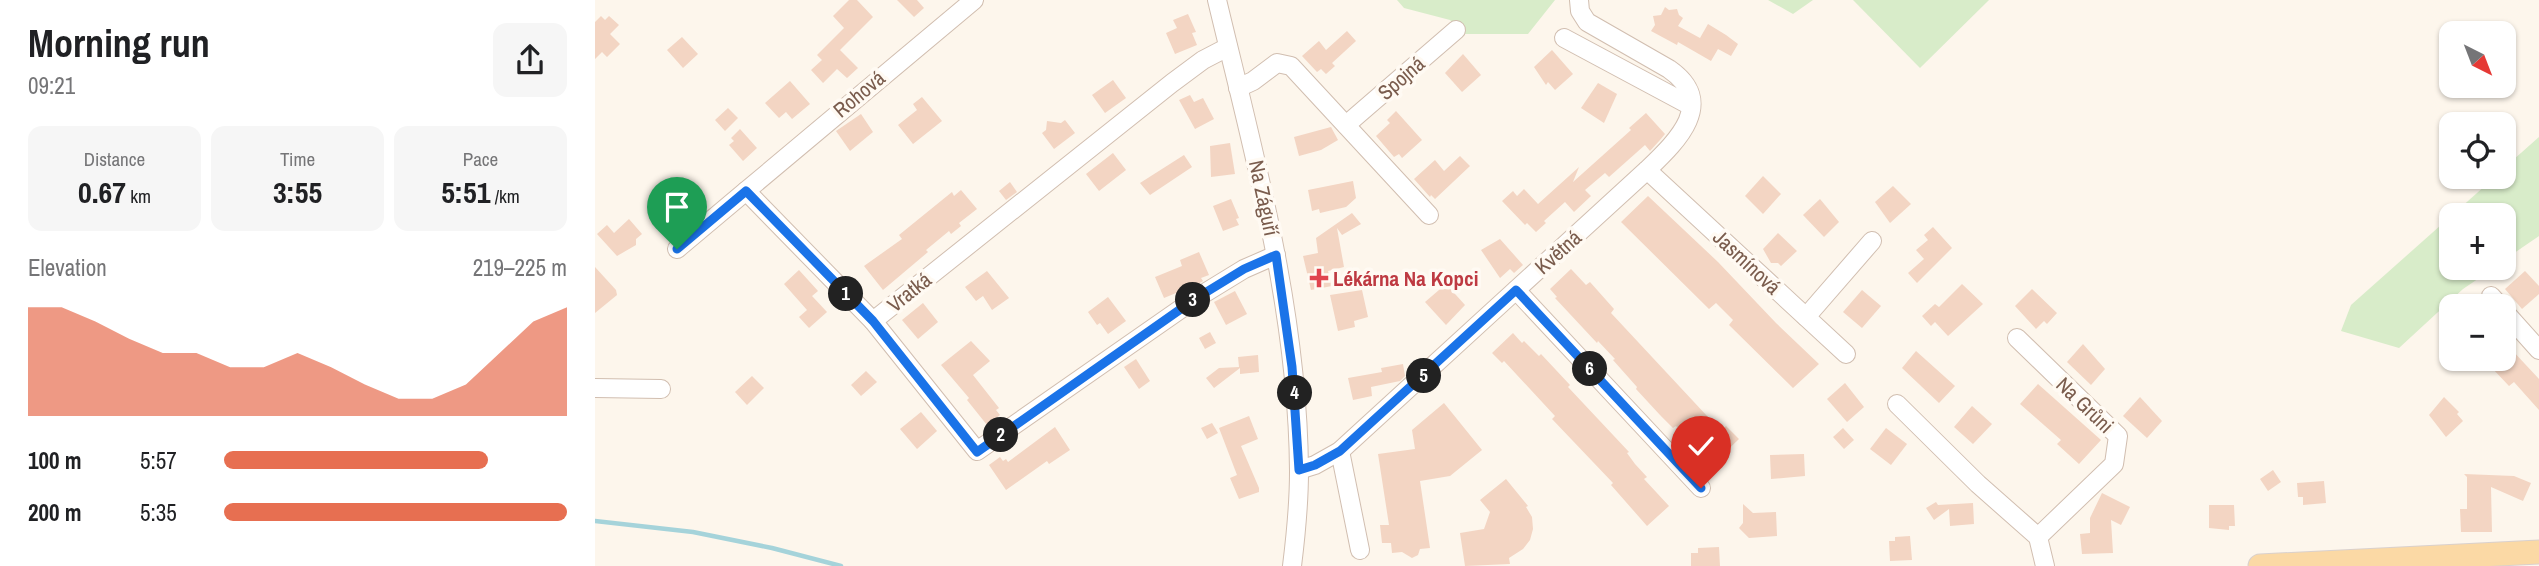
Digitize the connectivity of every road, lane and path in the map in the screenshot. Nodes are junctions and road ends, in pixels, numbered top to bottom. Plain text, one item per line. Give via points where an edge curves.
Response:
1 (974, 0) edge
2 (1217, 0) edge
3 (1579, 0) edge
4 (1456, 30) dead end
5 (1564, 38) dead end
6 (1228, 47) junction
7 (1238, 88) junction
8 (1691, 106) junction
9 (1346, 125) junction
10 (1647, 170) junction
11 (746, 191) junction
12 (1429, 215) dead end
13 (1872, 241) dead end
14 (677, 249) dead end
15 (1276, 255) junction
16 (1516, 290) junction
17 (1806, 317) junction
18 (873, 321) junction
19 (2516, 324) edge
20 (2017, 338) dead end
21 (2539, 350) edge
22 (1846, 354) dead end
23 (595, 388) edge
24 (661, 389) dead end
25 (1897, 404) dead end
26 (1340, 451) junction
27 (1299, 470) junction
28 (1701, 488) dead end
29 (2038, 537) junction
30 (1360, 550) dead end
31 (2539, 552) edge
32 (2397, 562) edge
33 (1292, 566) edge
34 (2045, 566) edge
35 (2260, 566) edge

1 - 11 street, Rohová
2 - 6 street, Na Záguří
3 - 8 street via 1587,22 1675,74 1688,90
4 - 9 street, Spojná
5 - 8 street
6 - 7 street, Na Záguří
6 - 18 street, Vratká via 1172,83
7 - 9 street via 1277,63 1291,66
7 - 15 street, Na Záguří
8 - 10 street, Květná via 1686,128
9 - 12 street
10 - 16 street, Květná
10 - 17 street, Jasmínová
11 - 14 street, Rohová
11 - 18 street
13 - 17 street
15 - 18 street, Vratká via 1203,294 977,452
15 - 27 street, Na Záguří via 1292,367
16 - 26 street, Květná
16 - 28 street
17 - 22 street, Jasmínová
19 - 21 street
20 - 29 street, Na Grůni via 2118,436 2114,464
23 - 24 street
25 - 29 street
26 - 27 street, Květná
26 - 30 street
27 - 33 street, Na Záguří
29 - 34 street
31 - 32 main road
32 - 35 main road

